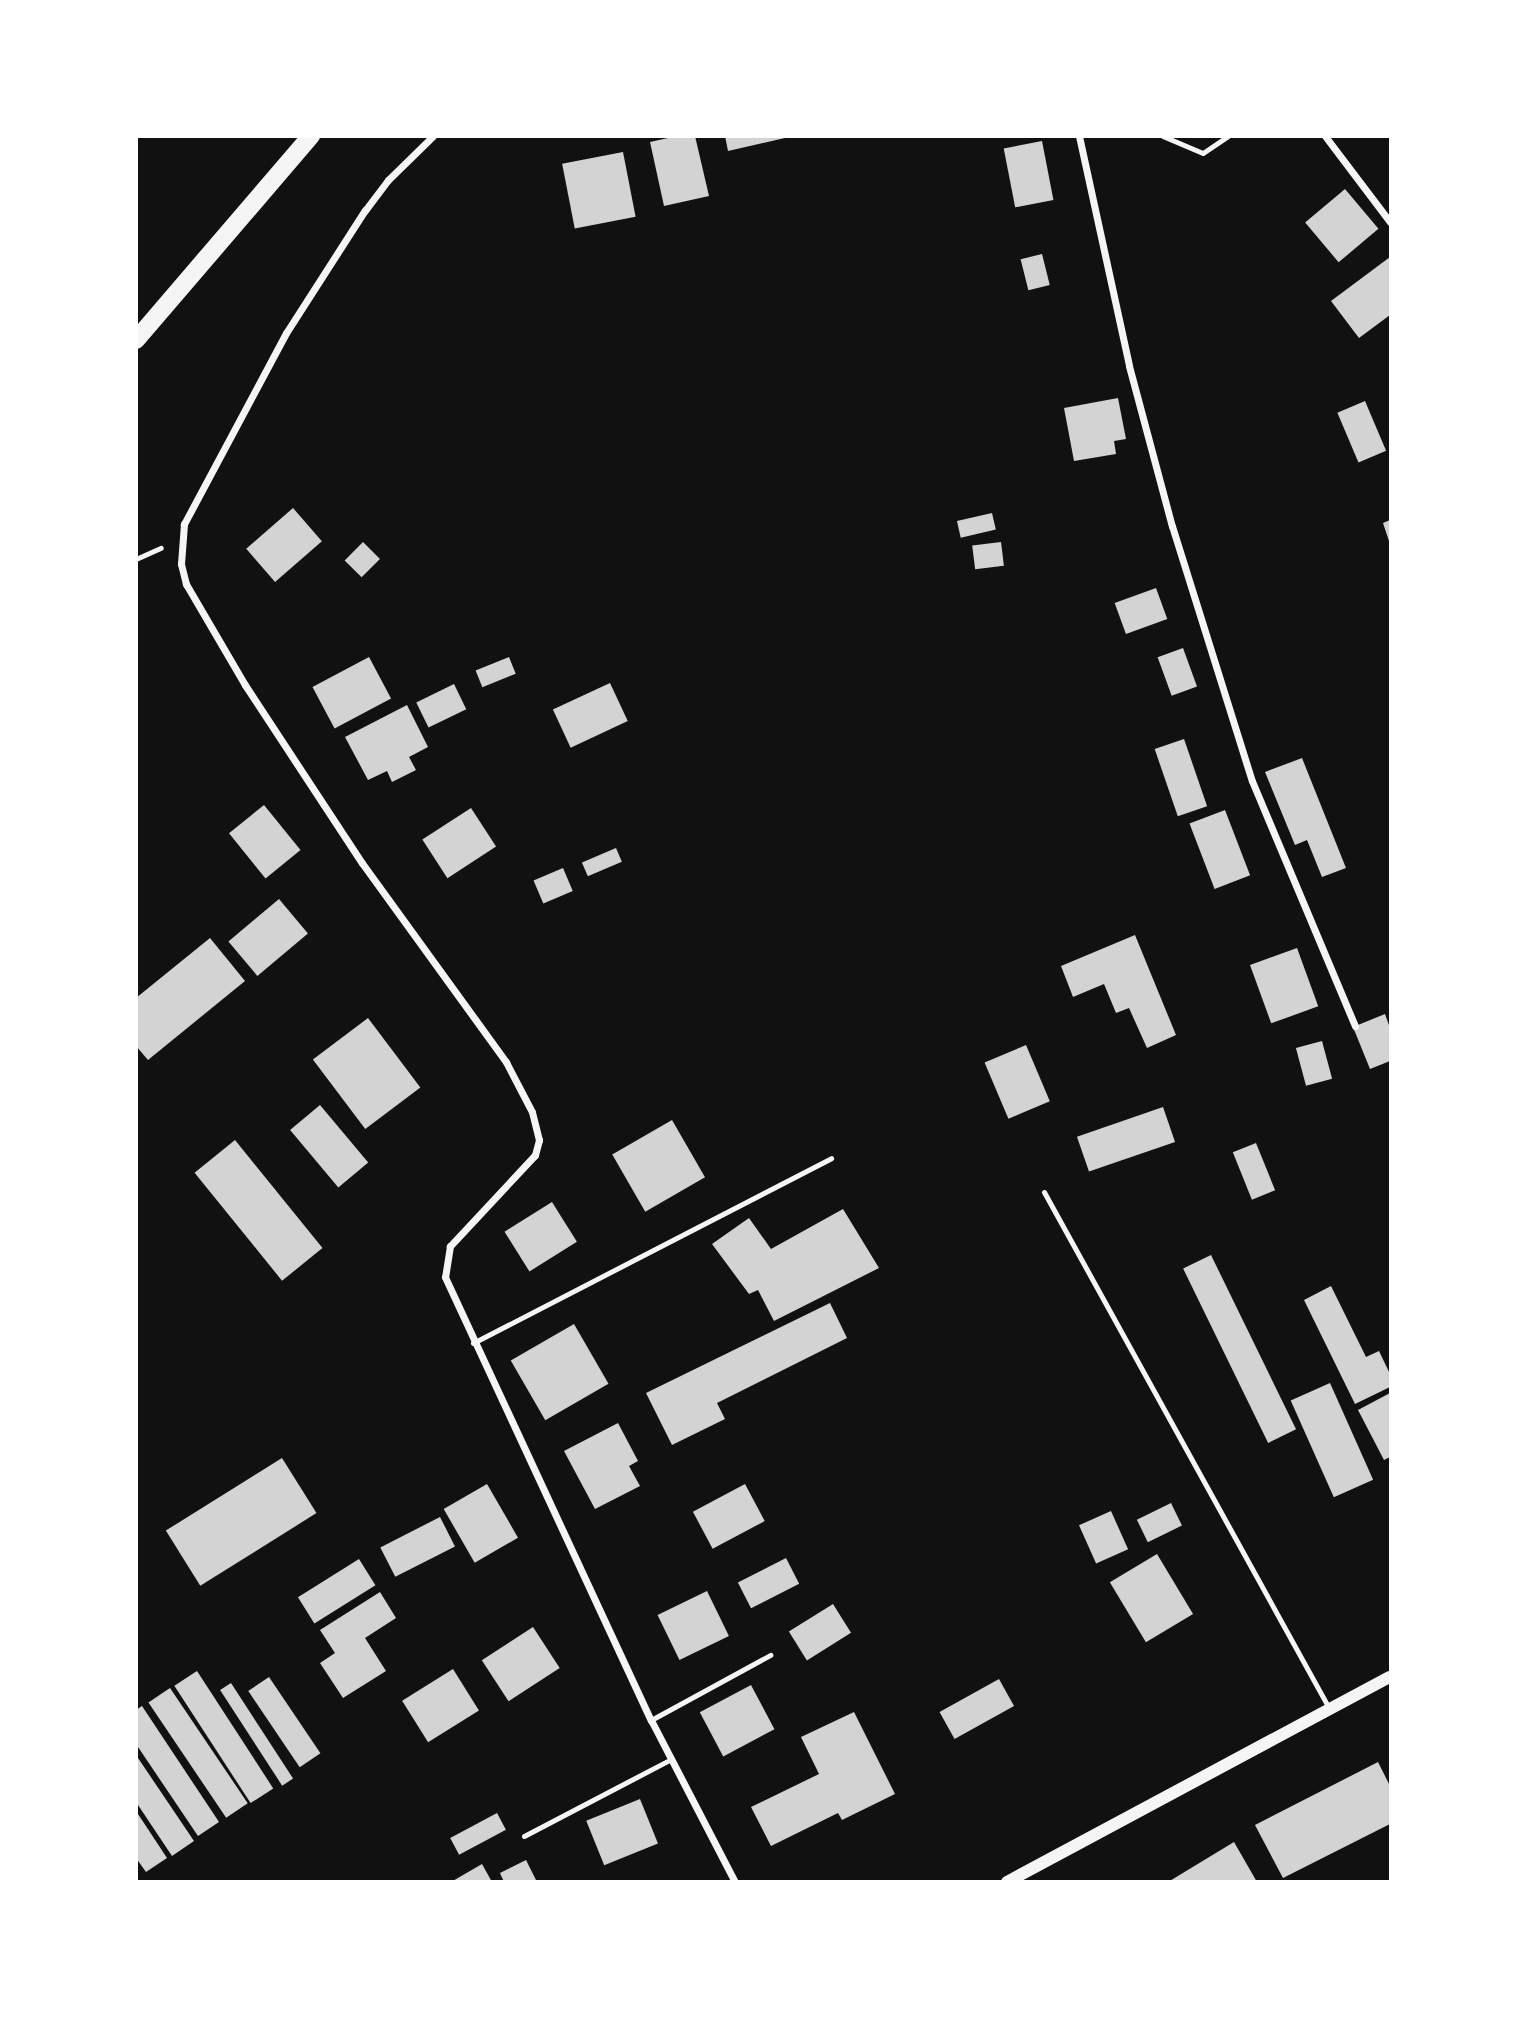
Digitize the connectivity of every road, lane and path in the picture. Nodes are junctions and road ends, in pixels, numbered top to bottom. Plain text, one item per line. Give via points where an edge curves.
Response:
1 (311, 136) edge
2 (433, 136) edge
3 (1079, 136) edge
4 (1163, 136) edge
5 (1228, 136) edge
6 (1325, 136) edge
7 (1391, 222) edge
8 (136, 340) edge
9 (179, 543) junction
10 (136, 559) edge
11 (1355, 1026) dead end
12 (831, 1158) dead end
13 (1044, 1192) dead end
14 (473, 1343) junction
15 (770, 1655) dead end
16 (1391, 1677) edge
17 (1331, 1710) junction
18 (651, 1720) junction
19 (671, 1759) junction
20 (524, 1836) dead end
21 (735, 1881) edge
22 (1007, 1881) edge

1 - 8 main road
2 - 9 street via 388,180 332,257 242,414 184,524
3 - 11 street via 1129,366 1172,526 1252,781
4 - 5 path via 1203,153 1211,152
6 - 7 street
9 - 10 path
9 - 14 street via 186,584 245,685 362,863 506,1062 532,1112 539,1140 527,1169 460,1233 446,1257 445,1278
12 - 14 lane
13 - 17 lane
14 - 18 street
15 - 18 lane
16 - 17 street
17 - 22 street
18 - 19 street
19 - 20 lane
19 - 21 street

